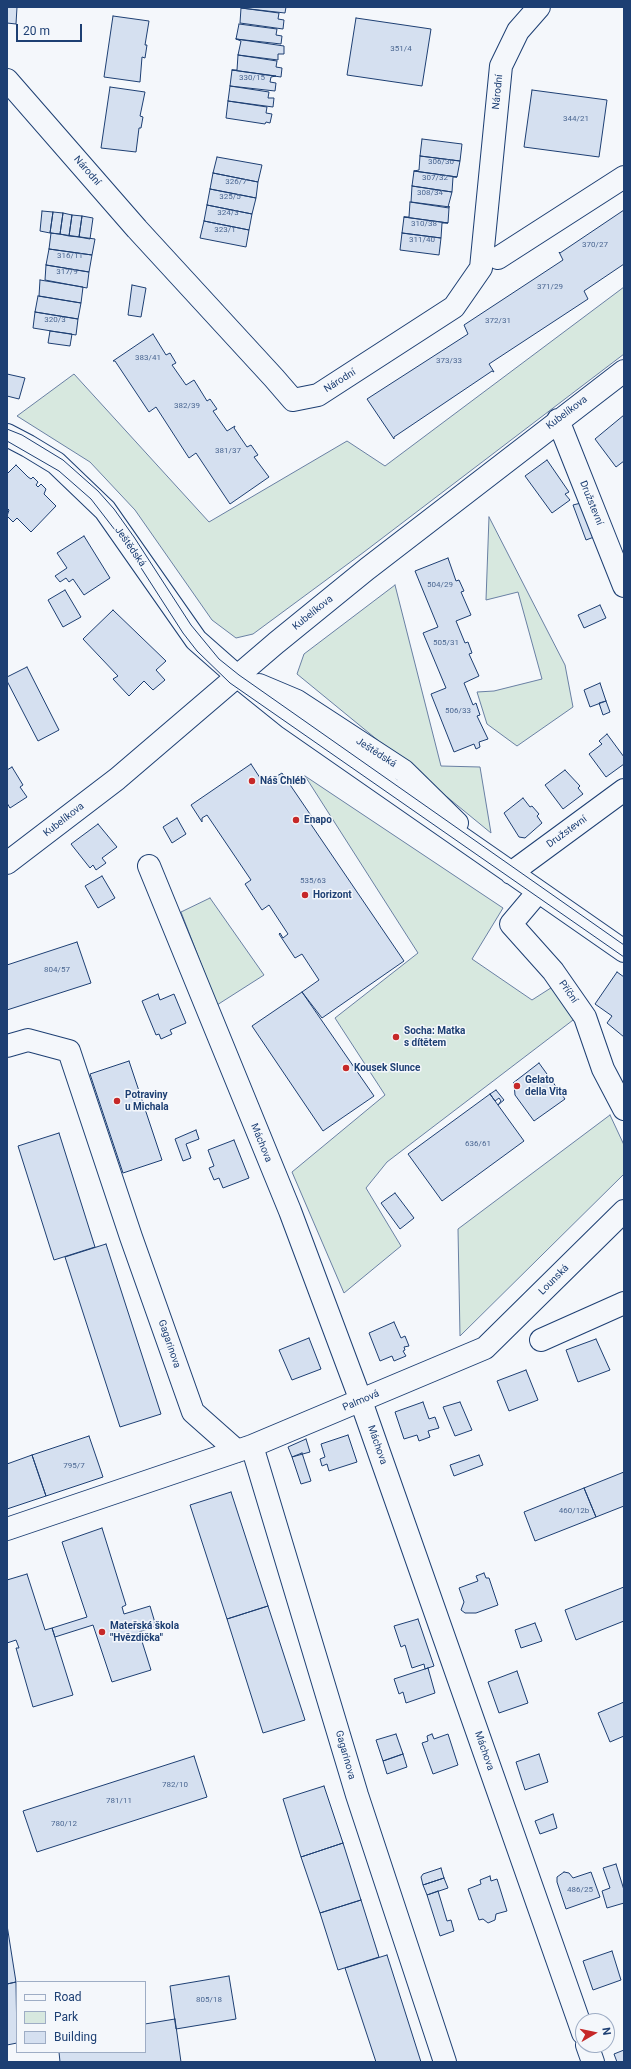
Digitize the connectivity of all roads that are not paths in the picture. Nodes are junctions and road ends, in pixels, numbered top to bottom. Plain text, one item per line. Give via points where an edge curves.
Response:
1 (539, 7) edge
2 (7, 80) edge
3 (624, 177) edge
4 (498, 258) dead end
5 (624, 371) edge
6 (558, 420) junction
7 (7, 435) edge
8 (624, 586) edge
9 (238, 676) junction
10 (624, 790) edge
11 (7, 863) edge
12 (149, 866) dead end
13 (511, 873) junction
14 (538, 892) junction
15 (624, 951) edge
16 (7, 1046) edge
17 (624, 1109) edge
18 (624, 1211) edge
19 (624, 1303) edge
20 (541, 1340) dead end
21 (485, 1348) joint
22 (361, 1401) junction
23 (244, 1448) junction
24 (7, 1530) edge
25 (576, 2013) edge
26 (446, 2062) edge

1 - 2 street, Národní via 518,31 501,66 481,268 454,307 318,395 293,400 137,229
3 - 4 street
5 - 6 street, Kubelíkova
6 - 8 street, Družstevní
6 - 9 street, Kubelíkova via 367,569
7 - 9 street, Ještědská via 56,463 105,510 196,640
9 - 11 street, Kubelíkova via 117,779
9 - 13 street, Ještědská via 297,701 404,771 493,860
10 - 13 street, Družstevní
12 - 22 street, Máchova via 290,1211
13 - 14 street, Ještědská
14 - 15 street, Ještědská
14 - 17 street, Příční via 511,924 553,971 585,1017 603,1069
16 - 23 street, Gagarinova via 28,1040 70,1051 131,1237 193,1412
18 - 21 street, Lounská
19 - 20 street
21 - 22 street, Palmová
22 - 23 street, Palmová
22 - 25 street, Máchova
23 - 24 street
23 - 26 street, Gagarinova via 356,1795

